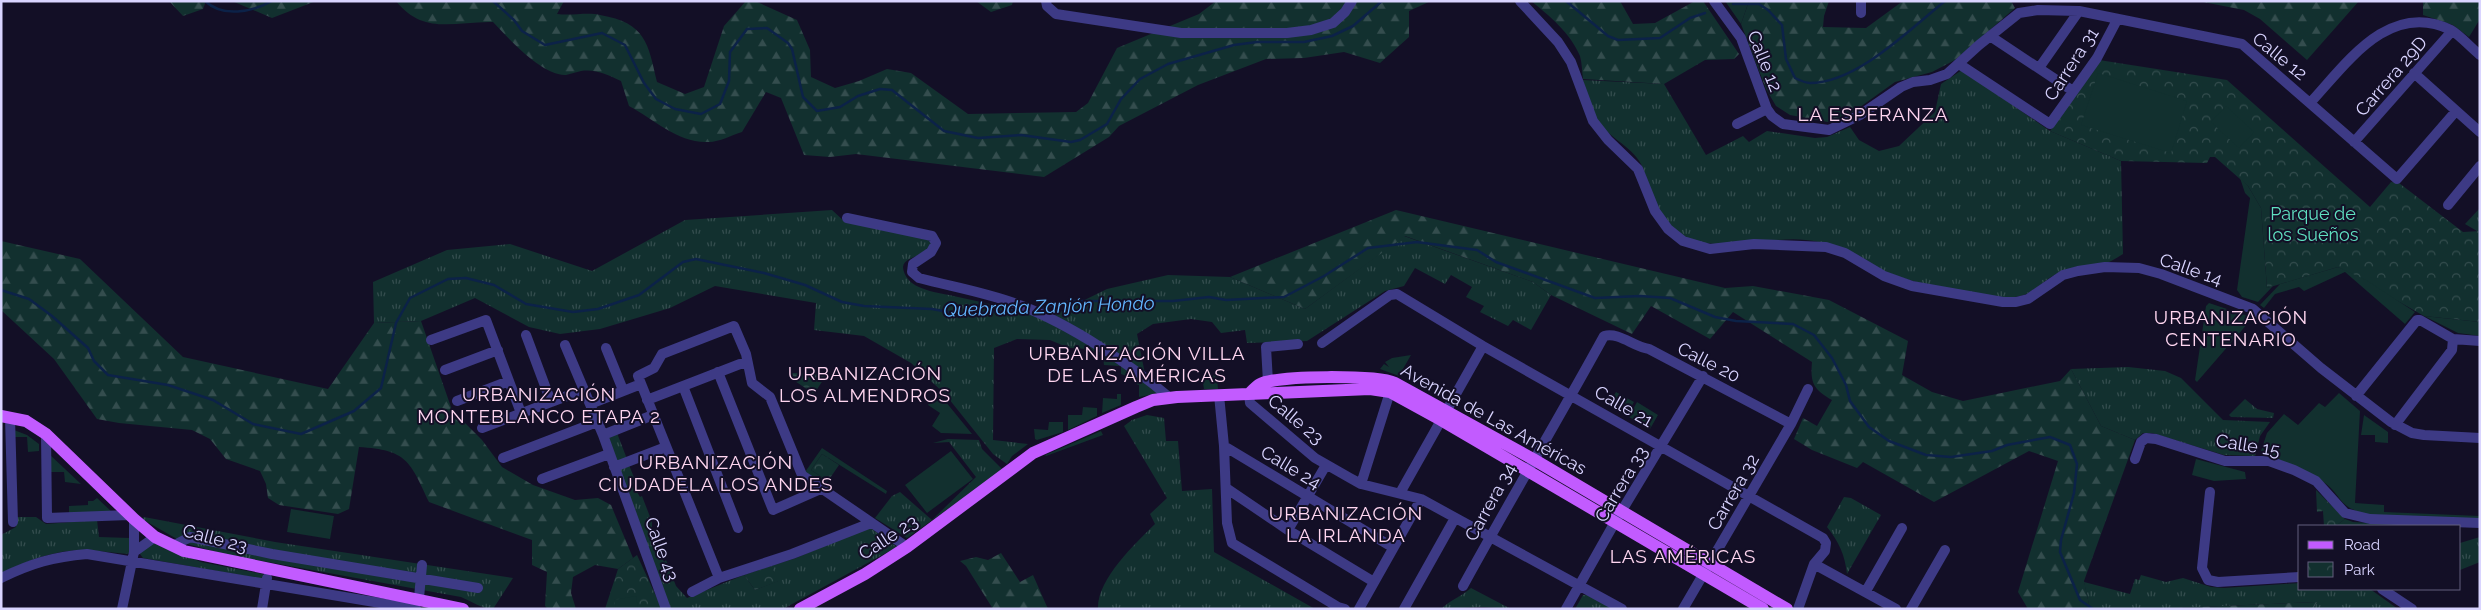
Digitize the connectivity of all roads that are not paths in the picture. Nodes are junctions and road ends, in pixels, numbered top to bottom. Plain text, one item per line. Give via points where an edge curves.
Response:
1 (1046, 1) edge
2 (1352, 1) edge
3 (1520, 1) edge
4 (1714, 1) edge
5 (1861, 1) edge
6 (2078, 10) junction
7 (1861, 13) dead end
8 (2117, 20) junction
9 (2452, 31) junction
10 (1990, 36) junction
11 (2480, 55) edge
12 (1959, 64) junction
13 (2039, 68) junction
14 (2414, 73) junction
15 (2073, 91) junction
16 (2310, 103) junction
17 (1767, 109) junction
18 (2456, 111) junction
19 (1737, 124) dead end
20 (2480, 132) edge
21 (2354, 142) junction
22 (2480, 166) edge
23 (2448, 205) dead end
24 (847, 218) dead end
25 (1610, 334) joint
26 (526, 335) dead end
27 (2453, 339) junction
28 (431, 340) dead end
29 (2480, 341) edge
30 (1322, 343) dead end
31 (1298, 344) dead end
32 (565, 345) dead end
33 (1483, 346) junction
34 (606, 348) dead end
35 (498, 350) junction
36 (746, 364) junction
37 (446, 370) dead end
38 (718, 372) junction
39 (1703, 376) junction
40 (509, 381) junction
41 (1268, 382) junction
42 (1370, 383) junction
43 (641, 384) junction
44 (682, 386) junction
45 (1808, 389) dead end
46 (583, 390) junction
47 (623, 390) junction
48 (1390, 392) junction
49 (1249, 394) junction
50 (1572, 394) junction
51 (1220, 395) junction
52 (2356, 396) junction
53 (1170, 398) junction
54 (647, 400) junction
55 (457, 401) dead end
56 (551, 402) junction
57 (590, 404) junction
58 (521, 413) junction
59 (653, 415) junction
60 (1443, 415) junction
61 (6, 417) edge
62 (597, 422) junction
63 (1791, 424) junction
64 (2395, 425) junction
65 (482, 428) dead end
66 (46, 434) junction
67 (602, 435) junction
68 (2480, 438) edge
69 (1224, 446) junction
70 (666, 447) junction
71 (1662, 447) junction
72 (609, 454) junction
73 (503, 458) dead end
74 (2134, 459) dead end
75 (1326, 464) junction
76 (1530, 464) junction
77 (614, 467) junction
78 (542, 480) dead end
79 (1361, 484) junction
80 (823, 488) junction
81 (1226, 488) junction
82 (2210, 492) dead end
83 (1400, 493) junction
84 (1307, 496) junction
85 (1748, 496) junction
86 (1422, 499) junction
87 (131, 517) junction
88 (1619, 517) junction
89 (1455, 518) junction
90 (13, 522) dead end
91 (871, 522) junction
92 (2461, 527) edge
93 (738, 528) dead end
94 (1902, 528) dead end
95 (1288, 530) junction
96 (1490, 536) junction
97 (155, 537) junction
98 (173, 546) junction
99 (907, 547) junction
100 (1392, 548) junction
101 (1946, 550) dead end
102 (132, 556) junction
103 (422, 564) dead end
104 (1814, 564) junction
105 (269, 569) junction
106 (1707, 569) junction
107 (2298, 577) edge
108 (1, 578) edge
109 (719, 578) junction
110 (421, 580) junction
111 (1374, 582) junction
112 (266, 583) junction
113 (1463, 586) dead end
114 (1581, 586) junction
115 (478, 588) dead end
116 (2384, 590) edge
117 (1866, 591) junction
118 (692, 592) dead end
119 (418, 604) edge
120 (122, 609) edge
121 (262, 609) edge
122 (463, 609) edge
123 (666, 609) edge
124 (800, 609) edge
125 (1345, 609) edge
126 (1359, 609) edge
127 (1404, 609) edge
128 (1566, 609) edge
129 (1622, 609) edge
130 (1683, 609) edge
131 (1763, 609) edge
132 (1787, 609) edge
133 (1798, 609) edge
134 (1896, 609) edge
135 (1911, 609) edge
136 (2412, 609) edge

1 - 2 street via 1056,14 1181,33 1311,30 1333,23
3 - 52 street, Calle 14 via 1558,42 1571,62 1593,121 1638,169 1655,211 1668,229 1683,241 1710,249 1754,244 1826,247 1912,286 2003,302 2016,302 2039,292 2062,275 2078,270 2139,268 2253,309
4 - 17 street, Calle 12 via 1740,38
5 - 7 street
6 - 8 street, Calle 12
6 - 10 street, Calle 12 via 2019,13
6 - 13 street
8 - 15 street, Carrera 31 via 2097,58
8 - 16 street, Calle 12 via 2242,44
9 - 11 street
9 - 14 street, Carrera 29D
9 - 16 street via 2414,19 2385,26 2371,36
10 - 12 street, Calle 12
10 - 13 street
12 - 15 street, Carrera 31 via 2050,124
12 - 17 street, Calle 12 via 1947,74 1901,87 1860,116 1828,130 1783,124
13 - 15 street
14 - 18 street
14 - 21 street, Carrera 29D
16 - 21 street, Calle 12
17 - 19 street, Calle 12
18 - 20 street
18 - 21 street, Calle 12 via 2397,179
22 - 23 street
24 - 53 street via 932,236 936,243 931,252 913,264 912,272 919,278 1022,305 1082,335
25 - 39 street, Calle 20
25 - 50 street, Carrera 34 via 1604,336
26 - 56 street
27 - 29 street
27 - 52 street via 2417,320
27 - 64 street via 2452,350
28 - 35 street via 486,320
30 - 33 street, Calle 21 via 1390,295 1397,294
31 - 41 street via 1266,347
32 - 46 street, Calle 43
33 - 50 street, Calle 21
33 - 60 street
34 - 47 street
35 - 37 street
35 - 40 street
36 - 38 street
36 - 43 street via 746,354 734,326 662,354 654,368 638,376
36 - 80 street via 752,383 770,397 800,472
38 - 44 street
38 - 80 street via 773,510
39 - 63 street, Calle 20
39 - 71 street, Carrera 33
40 - 55 street
40 - 58 street
41 - 42 main road, Avenida de Las Américas
41 - 49 main road, Avenida de Las Américas via 1260,384
42 - 48 main road, Avenida de Las Américas
42 - 49 main road, Avenida de Las Américas
42 - 60 main road, Avenida de Las Américas via 1395,382
43 - 47 street
43 - 54 street
44 - 54 street
44 - 93 street
45 - 63 street, Carrera 32
46 - 56 street
46 - 57 street, Calle 43
47 - 57 street
48 - 60 main road, Avenida de Las Américas
48 - 79 street
49 - 51 main road, Calle 23
49 - 75 street, Calle 23 via 1250,403 1294,442
50 - 71 street, Calle 21
50 - 76 street, Carrera 34
51 - 53 main road, Calle 23
51 - 69 street
52 - 64 street, Calle 14
53 - 99 main road, Calle 23 via 1153,400 1033,452
54 - 59 street
56 - 58 street
57 - 62 street, Calle 43
58 - 65 street
59 - 67 street
59 - 70 street
60 - 76 main road, Avenida de Las Américas
60 - 83 street
61 - 66 main road, Calle 23 via 26,421
61 - 90 street
62 - 67 street, Calle 43
62 - 73 street
63 - 85 street, Carrera 32
64 - 68 street, Calle 14 via 2424,435
66 - 87 main road, Calle 23
66 - 87 street via 47,518
67 - 72 street, Calle 43
69 - 81 street
69 - 84 street, Calle 24
70 - 77 street
70 - 109 street
71 - 85 street, Calle 21
71 - 88 street, Carrera 33
72 - 77 street, Calle 43
72 - 78 street
74 - 92 street, Calle 15 via 2146,438 2224,461 2269,461 2316,481 2345,512 2370,519 2480,523
75 - 79 street, Calle 23
75 - 84 street
76 - 88 main road, Avenida de Las Américas
76 - 96 street, Carrera 34
77 - 123 street, Calle 43
79 - 83 street, Calle 23
80 - 91 street
81 - 95 street
81 - 125 street via 1227,523 1232,542
82 - 107 street via 2202,568 2208,580
83 - 86 street, Calle 23
84 - 95 street
84 - 100 street, Calle 24
85 - 104 street, Calle 21 via 1823,538 1825,551
85 - 106 street, Carrera 32
86 - 89 street, Calle 23
86 - 100 street
87 - 97 main road, Calle 23
87 - 102 street
88 - 106 main road, Avenida de Las Américas
88 - 114 street, Carrera 33
89 - 96 street, Calle 23
89 - 127 street, Carrera 34
91 - 99 street
91 - 109 street via 792,554
94 - 117 street
95 - 111 street
96 - 113 street, Carrera 34
96 - 114 street, Calle 23
97 - 98 main road, Calle 23
97 - 102 street
98 - 105 main road, Calle 23 via 218,560
98 - 110 street via 190,537
99 - 124 main road, Calle 23
100 - 111 street
101 - 135 street
102 - 108 street via 59,556 33,563
102 - 112 street
102 - 120 street
103 - 110 street
104 - 117 street
104 - 133 street
105 - 112 street
105 - 119 main road, Calle 23
106 - 130 street, Carrera 32
106 - 131 main road, Avenida de Las Américas
106 - 132 main road, Avenida de Las Américas
109 - 118 street
110 - 115 street
110 - 119 street
111 - 126 street
112 - 119 street
112 - 121 street
114 - 128 street, Carrera 33
114 - 129 street, Calle 23
116 - 136 street
117 - 134 street
119 - 122 main road, Calle 23

